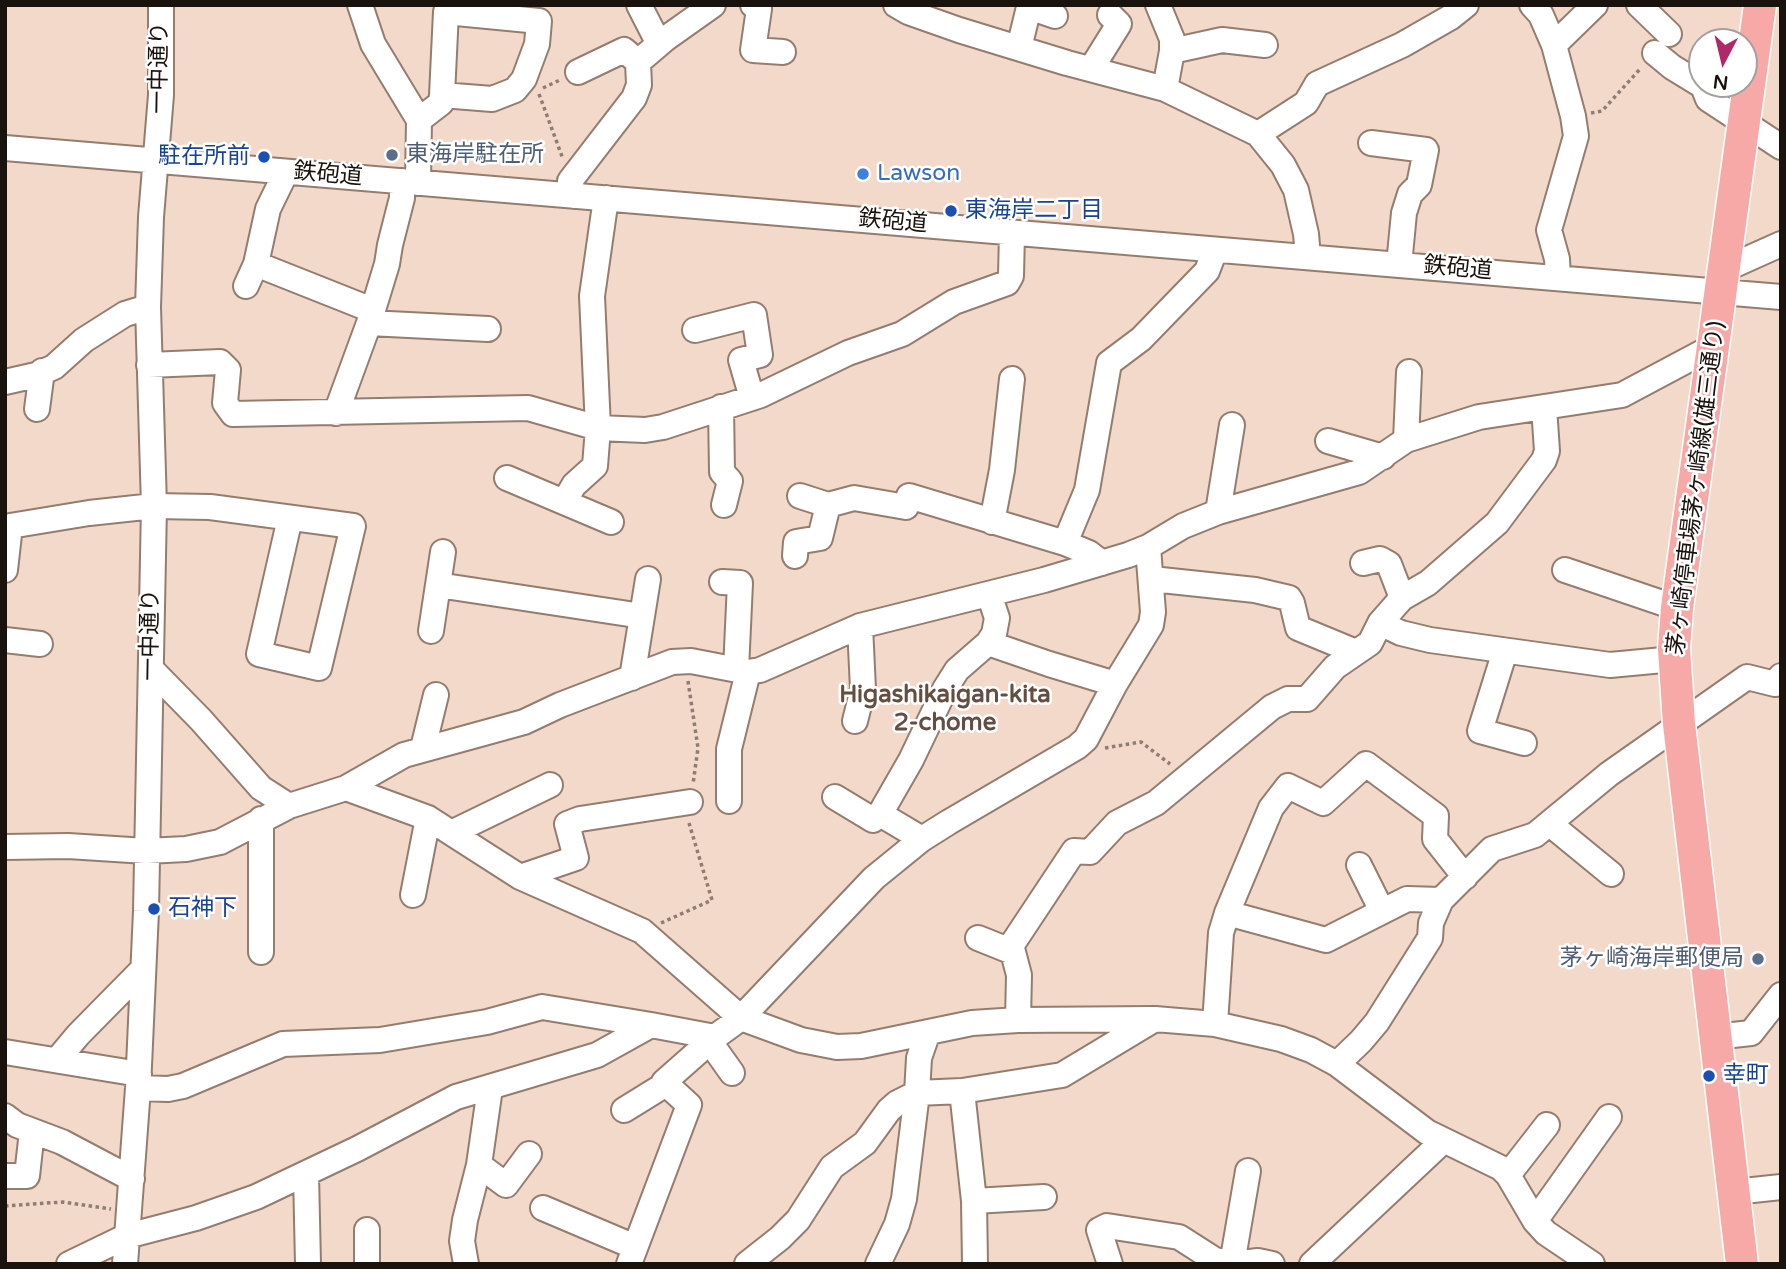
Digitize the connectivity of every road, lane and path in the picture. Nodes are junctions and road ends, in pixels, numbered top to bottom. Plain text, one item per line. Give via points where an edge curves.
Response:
1 (160, 5) edge
2 (360, 5) edge
3 (639, 5) edge
4 (713, 5) edge
5 (753, 5) edge
6 (1158, 5) edge
7 (1466, 5) edge
8 (1532, 5) edge
9 (1595, 5) edge
10 (1760, 5) edge
11 (1025, 6) edge
12 (1643, 6) edge
13 (905, 8) edge
14 (1110, 15) dead end
15 (1055, 16) dead end
16 (659, 44) junction
17 (1662, 44) junction
18 (1265, 45) dead end
19 (1553, 46) junction
20 (1019, 48) junction
21 (1172, 51) junction
22 (783, 52) dead end
23 (638, 62) junction
24 (1091, 69) junction
25 (578, 72) joint
26 (1165, 89) junction
27 (442, 95) junction
28 (1573, 116) junction
29 (419, 120) junction
30 (1744, 122) junction
31 (1258, 134) junction
32 (1371, 143) dead end
33 (1781, 147) edge
34 (5, 148) edge
35 (157, 161) junction
36 (286, 172) junction
37 (410, 182) junction
38 (572, 188) junction
39 (606, 198) junction
40 (1012, 232) junction
41 (1781, 243) edge
42 (1215, 250) junction
43 (1308, 257) junction
44 (1399, 265) junction
45 (1558, 277) junction
46 (1722, 281) junction
47 (1781, 296) edge
48 (148, 307) junction
49 (370, 317) junction
50 (488, 330) dead end
51 (695, 330) dead end
52 (1714, 346) junction
53 (149, 365) junction
54 (42, 371) junction
55 (1409, 372) dead end
56 (1012, 379) dead end
57 (5, 382) edge
58 (752, 398) junction
59 (721, 407) junction
60 (1544, 407) junction
61 (37, 409) dead end
62 (336, 413) junction
63 (1232, 425) dead end
64 (598, 428) junction
65 (1328, 440) dead end
66 (1406, 440) junction
67 (1383, 457) junction
68 (508, 478) dead end
69 (800, 496) dead end
70 (564, 502) junction
71 (724, 505) dead end
72 (828, 505) junction
73 (154, 506) junction
74 (1218, 512) junction
75 (290, 518) junction
76 (611, 522) dead end
77 (992, 522) junction
78 (1065, 543) junction
79 (1149, 547) junction
80 (443, 552) dead end
81 (795, 556) dead end
82 (1363, 563) dead end
83 (1102, 564) junction
84 (5, 570) edge
85 (1564, 570) dead end
86 (648, 579) dead end
87 (1152, 579) junction
88 (722, 582) dead end
89 (438, 585) junction
90 (989, 594) junction
91 (1402, 598) junction
92 (1677, 608) junction
93 (642, 615) junction
94 (1380, 624) junction
95 (860, 626) junction
96 (431, 631) dead end
97 (5, 640) edge
98 (988, 643) junction
99 (40, 644) dead end
100 (1505, 651) junction
101 (1356, 652) junction
102 (1674, 659) junction
103 (151, 669) junction
104 (742, 671) junction
105 (1781, 676) edge
106 (632, 678) junction
107 (1115, 684) junction
108 (436, 695) dead end
109 (855, 721) dead end
110 (1679, 724) junction
111 (1524, 743) dead end
112 (1077, 747) junction
113 (423, 748) junction
114 (1171, 766) dead end
115 (550, 785) dead end
116 (346, 788) junction
117 (835, 797) dead end
118 (729, 801) dead end
119 (690, 802) dead end
120 (289, 806) junction
121 (880, 814) junction
122 (428, 818) junction
123 (261, 819) junction
124 (1550, 824) junction
125 (453, 832) junction
126 (922, 839) junction
127 (5, 847) edge
128 (146, 851) junction
129 (1359, 865) dead end
130 (1611, 874) dead end
131 (520, 877) junction
132 (1465, 877) junction
133 (413, 895) dead end
134 (1441, 900) junction
135 (1382, 911) junction
136 (1227, 913) junction
137 (978, 939) dead end
138 (1009, 949) junction
139 (261, 952) dead end
140 (143, 969) junction
141 (1781, 995) edge
142 (741, 1018) junction
143 (1156, 1019) junction
144 (1018, 1020) junction
145 (1215, 1024) junction
146 (651, 1025) junction
147 (928, 1032) junction
148 (1715, 1037) junction
149 (712, 1039) junction
150 (5, 1052) edge
151 (58, 1059) junction
152 (1337, 1063) junction
153 (732, 1073) dead end
154 (139, 1081) junction
155 (666, 1084) junction
156 (490, 1088) junction
157 (962, 1091) junction
158 (917, 1093) junction
159 (624, 1110) dead end
160 (5, 1116) edge
161 (1609, 1117) dead end
162 (1547, 1125) dead end
163 (32, 1131) junction
164 (1443, 1141) junction
165 (529, 1154) dead end
166 (479, 1165) junction
167 (1248, 1171) dead end
168 (306, 1174) junction
169 (1508, 1175) junction
170 (5, 1176) edge
171 (132, 1179) junction
172 (1781, 1187) edge
173 (1734, 1192) junction
174 (1044, 1198) dead end
175 (974, 1201) junction
176 (5, 1206) edge
177 (543, 1208) dead end
178 (129, 1211) junction
179 (1535, 1221) junction
180 (367, 1230) dead end
181 (127, 1236) junction
182 (632, 1255) edge
183 (69, 1264) edge
184 (125, 1264) edge
185 (308, 1264) edge
186 (367, 1264) edge
187 (466, 1264) edge
188 (747, 1264) edge
189 (878, 1264) edge
190 (975, 1264) edge
191 (1110, 1264) edge
192 (1233, 1264) edge
193 (1272, 1264) edge
194 (1312, 1264) edge
195 (1592, 1264) edge
196 (1741, 1264) edge

1 - 35 street, 一中通り
2 - 29 street via 373,44
3 - 16 street
4 - 16 street
5 - 22 street via 759,9 752,50
6 - 21 street
7 - 31 street via 1402,45 1317,84 1306,103
8 - 19 street
9 - 19 street
10 - 30 main road, 茅ヶ崎停車場茅ヶ崎線(雄三通り)
11 - 15 street
11 - 20 street
12 - 17 street
13 - 20 street
14 - 24 street via 1119,24
16 - 23 street
17 - 28 path via 1602,111
17 - 30 street via 1672,67 1703,86 1708,99
18 - 21 street via 1222,40
19 - 28 street
20 - 24 street
21 - 26 street
23 - 25 street via 624,50
23 - 38 street via 639,85 634,98
24 - 26 street
25 - 38 path via 538,90
26 - 31 street
27 - 27 street via 446,12 539,21 537,44 515,90 492,99
27 - 29 street via 441,103
28 - 45 street via 1576,136 1549,230
29 - 37 street
30 - 33 street
30 - 46 main road, 茅ヶ崎停車場茅ヶ崎線(雄三通り)
31 - 43 street via 1297,190
32 - 44 street via 1426,150 1419,186 1410,194 1404,213
34 - 35 street, 鉄砲道
35 - 36 street, 鉄砲道
35 - 48 street, 一中通り via 150,217
36 - 37 street, 鉄砲道
36 - 49 street via 268,208 251,275
37 - 38 street, 鉄砲道
37 - 49 street
38 - 39 street, 鉄砲道
39 - 40 street, 鉄砲道
39 - 64 street via 592,296
40 - 42 street, 鉄砲道
40 - 58 street via 1007,283 954,302 902,334 848,353
41 - 46 street
42 - 43 street, 鉄砲道
42 - 78 street via 1207,271 1141,339 1109,363 1087,490
43 - 44 street, 鉄砲道
44 - 45 street, 鉄砲道
45 - 46 street, 鉄砲道
46 - 47 street, 鉄砲道
46 - 52 main road, 茅ヶ崎停車場茅ヶ崎線(雄三通り)
48 - 53 street, 一中通り
48 - 54 street via 125,314
49 - 50 street
49 - 62 street
51 - 58 street via 754,315 760,355 741,360
52 - 60 street via 1622,395
52 - 92 main road, 茅ヶ崎停車場茅ヶ崎線(雄三通り)
53 - 62 street via 220,362 228,370 225,403 233,414
53 - 73 street, 一中通り
54 - 57 street
54 - 61 street
55 - 66 street
56 - 77 street
58 - 59 street
59 - 64 street via 654,428
59 - 71 street via 722,472 730,481
60 - 66 street via 1479,417
60 - 91 street via 1544,460 1497,523 1428,583
62 - 64 street via 528,408
63 - 74 street
64 - 70 street via 595,466 573,485
65 - 67 street
66 - 67 street
67 - 74 street via 1342,478
68 - 70 street
69 - 72 street
70 - 76 street
72 - 77 street via 854,498 906,507 909,496
72 - 81 street via 820,538 796,542
73 - 75 street via 210,507
73 - 84 street via 10,526
73 - 103 street, 一中通り
74 - 79 street
75 - 75 street via 259,654 319,668 353,526
77 - 78 street
78 - 83 street
79 - 83 street
79 - 87 street
80 - 89 street
82 - 91 street via 1380,559 1389,564
83 - 90 street
85 - 92 street
86 - 93 street
87 - 101 street via 1289,598 1298,628
87 - 107 street via 1151,625
88 - 104 street via 740,583
89 - 93 street
89 - 96 street
90 - 95 street
90 - 98 street via 997,618
91 - 94 street
92 - 102 main road, 茅ヶ崎停車場茅ヶ崎線(雄三通り)
93 - 106 street
94 - 100 street via 1430,640
94 - 101 street via 1370,643
95 - 104 street via 773,666
95 - 109 street via 863,688
97 - 99 street
98 - 107 street
98 - 121 street via 957,670 945,689
100 - 102 street via 1609,665
100 - 111 street via 1480,731
101 - 138 street via 1335,667 1307,699 1288,699 1272,707 1156,803 1117,823 1090,852 1074,851
102 - 110 main road, 茅ヶ崎停車場茅ヶ崎線(雄三通り)
103 - 120 street via 261,788
103 - 128 street, 一中通り
104 - 106 street via 685,661
104 - 118 street via 729,749
105 - 110 street via 1776,684 1747,677
106 - 113 street via 524,722
107 - 112 street
108 - 113 street
110 - 124 street via 1608,774
110 - 148 main road, 茅ヶ崎停車場茅ヶ崎線(雄三通り)
112 - 114 path via 1085,751 1141,742
112 - 126 street
113 - 116 street
115 - 125 street
116 - 120 street
116 - 122 street
117 - 121 street via 873,820
119 - 131 street via 567,824 576,858
120 - 123 street
121 - 126 street
122 - 125 street
122 - 133 street
123 - 128 street via 220,842
123 - 139 street
124 - 130 street
124 - 132 street via 1535,835 1492,849
125 - 131 street
126 - 142 street via 874,877
127 - 128 street
128 - 140 street, 一中通り
129 - 135 street
131 - 142 street via 642,931
132 - 134 street
132 - 136 street via 1435,839 1436,816 1366,764 1323,803 1288,786 1271,808
134 - 135 street via 1407,899
134 - 152 street via 1430,938 1377,1022
135 - 136 street via 1326,940
136 - 145 street via 1221,933
137 - 138 street
138 - 144 street via 1020,975
140 - 151 street
140 - 154 street, 一中通り
141 - 148 street via 1751,1033
142 - 147 street via 801,1040 837,1047
142 - 149 street
143 - 144 street
143 - 145 street
143 - 157 street via 1062,1075
144 - 147 street
145 - 152 street via 1281,1039
146 - 149 street
146 - 154 street via 542,1007 487,1022 380,1040 283,1044 168,1089
146 - 156 street via 597,1055
147 - 158 street via 919,1058
148 - 173 main road, 茅ヶ崎停車場茅ヶ崎線(雄三通り)
149 - 153 street
149 - 155 street
150 - 151 street
151 - 154 street
152 - 164 street
154 - 171 street, 一中通り
155 - 159 street
155 - 182 street via 689,1105
156 - 166 street
156 - 168 street via 456,1097
157 - 158 street
157 - 175 street
158 - 188 street via 897,1103 865,1143 832,1167 797,1220
158 - 189 street via 904,1199
160 - 163 street
161 - 179 street
162 - 169 street
163 - 170 street via 27,1177
163 - 171 street
164 - 169 street
164 - 194 street
165 - 166 street via 506,1185
166 - 187 street via 462,1241
167 - 192 street
168 - 181 street via 197,1219
168 - 185 street
169 - 179 street
171 - 178 street, 一中通り
172 - 173 street
173 - 196 main road, 茅ヶ崎停車場茅ヶ崎線(雄三通り)
174 - 175 street
175 - 190 street
176 - 178 path via 63,1202
177 - 182 street
178 - 181 street, 一中通り
179 - 195 street
180 - 186 street
181 - 183 street
181 - 184 street, 一中通り
191 - 192 street via 1100,1230 1107,1226 1170,1234 1215,1260
192 - 193 street

